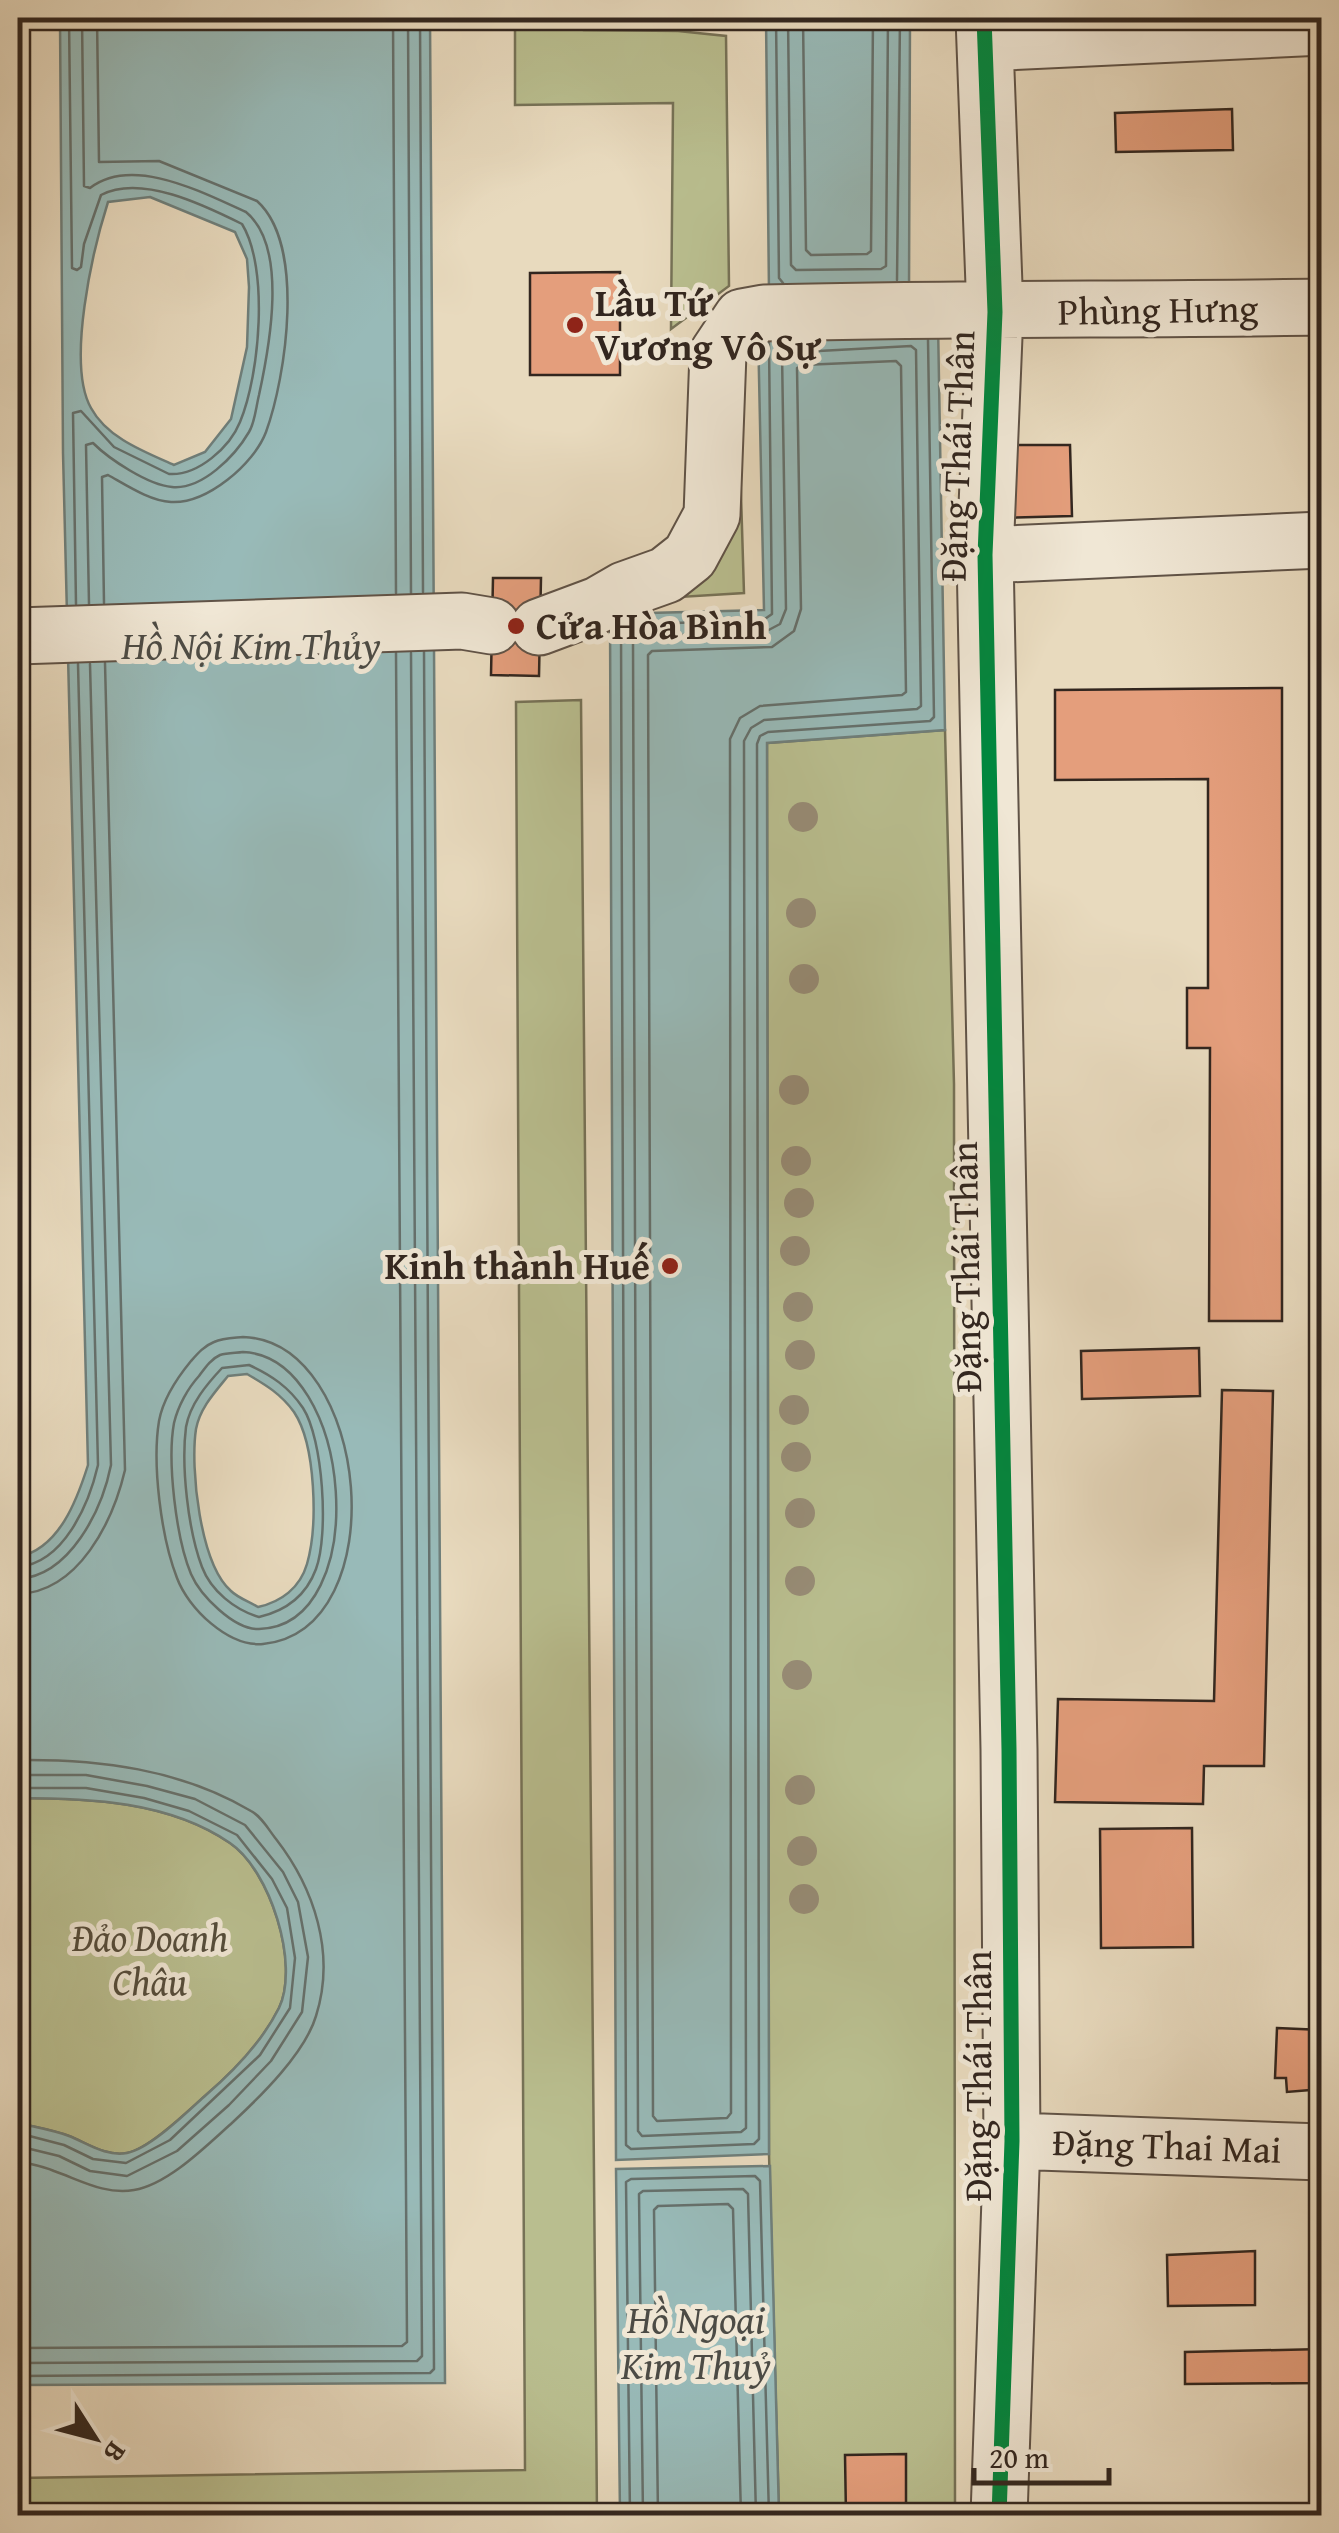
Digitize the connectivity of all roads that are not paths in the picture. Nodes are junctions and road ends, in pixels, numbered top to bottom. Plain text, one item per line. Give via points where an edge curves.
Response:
1 (1197, 25) edge
2 (1322, 27) edge
3 (985, 30) edge
4 (1322, 307) edge
5 (994, 312) junction
6 (1322, 540) edge
7 (985, 554) junction
8 (39, 637) edge
9 (1012, 2141) junction
10 (1322, 2152) edge
11 (999, 2516) edge

1 - 2 street
1 - 3 street
3 - 5 street, Đặng Thái Thân
4 - 5 street, Phùng Hưng
5 - 7 street, Đặng Thái Thân
5 - 8 street, Phùng Hưng via 742,316 718,353 712,515 690,556 666,576 598,605 509,623
6 - 7 street
7 - 9 street, Đặng Thái Thân
9 - 10 street, Đặng Thai Mai
9 - 11 street, Đặng Thái Thân

